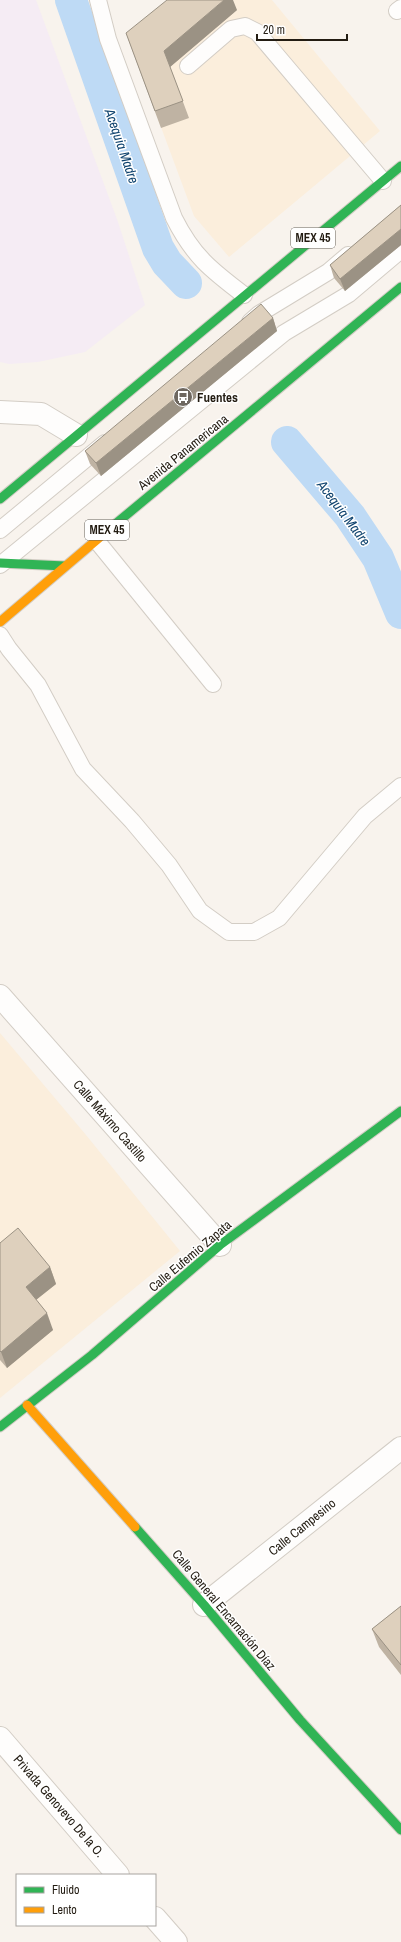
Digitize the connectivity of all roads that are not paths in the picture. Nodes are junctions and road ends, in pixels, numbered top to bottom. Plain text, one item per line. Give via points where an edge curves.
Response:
1 (98, 0) edge
2 (188, 66) dead end
3 (401, 166) edge
4 (383, 181) junction
5 (357, 248) edge
6 (401, 250) edge
7 (401, 287) edge
8 (244, 295) junction
9 (241, 329) edge
10 (0, 412) edge
11 (115, 434) edge
12 (76, 435) junction
13 (0, 499) edge
14 (0, 530) edge
15 (96, 540) junction
16 (1, 564) edge
17 (65, 566) junction
18 (0, 622) edge
19 (0, 635) edge
20 (213, 684) dead end
21 (401, 786) edge
22 (0, 996) edge
23 (401, 1111) edge
24 (220, 1246) junction
25 (28, 1405) junction
26 (0, 1427) edge
27 (401, 1448) edge
28 (204, 1605) junction
29 (0, 1738) edge
30 (401, 1830) edge
31 (117, 1874) edge
32 (156, 1919) edge
33 (176, 1942) edge

1 - 8 lane via 108,39 174,218 185,240 200,260
2 - 4 lane via 231,29 245,26 257,32
3 - 4 main road, MEX 45
4 - 8 main road, MEX 45
5 - 9 lane via 328,272 259,314
6 - 16 lane via 349,294 284,334
7 - 15 main road, Avenida Panamericana / MEX 45
8 - 12 main road, MEX 45
10 - 12 street via 41,414
11 - 14 lane
12 - 13 main road, MEX 45
15 - 17 main road, Avenida Panamericana / MEX 45
15 - 20 lane
16 - 17 main road
17 - 18 main road, Avenida Panamericana / MEX 45
19 - 21 lane via 8,649 38,685 83,769 169,865 200,911 229,932 254,932 279,918 365,816
22 - 24 street, Calle Máximo Castillo
23 - 24 main road, Calle Eufemio Zapata
24 - 25 main road, Calle Eufemio Zapata via 92,1355
25 - 26 main road, Calle Eufemio Zapata
25 - 28 main road, Calle General Encarnación Díaz
27 - 28 street, Calle Campesino
28 - 30 main road, Calle General Encarnación Díaz via 300,1720
29 - 31 street, Privada Genovevo De la O.
32 - 33 street

